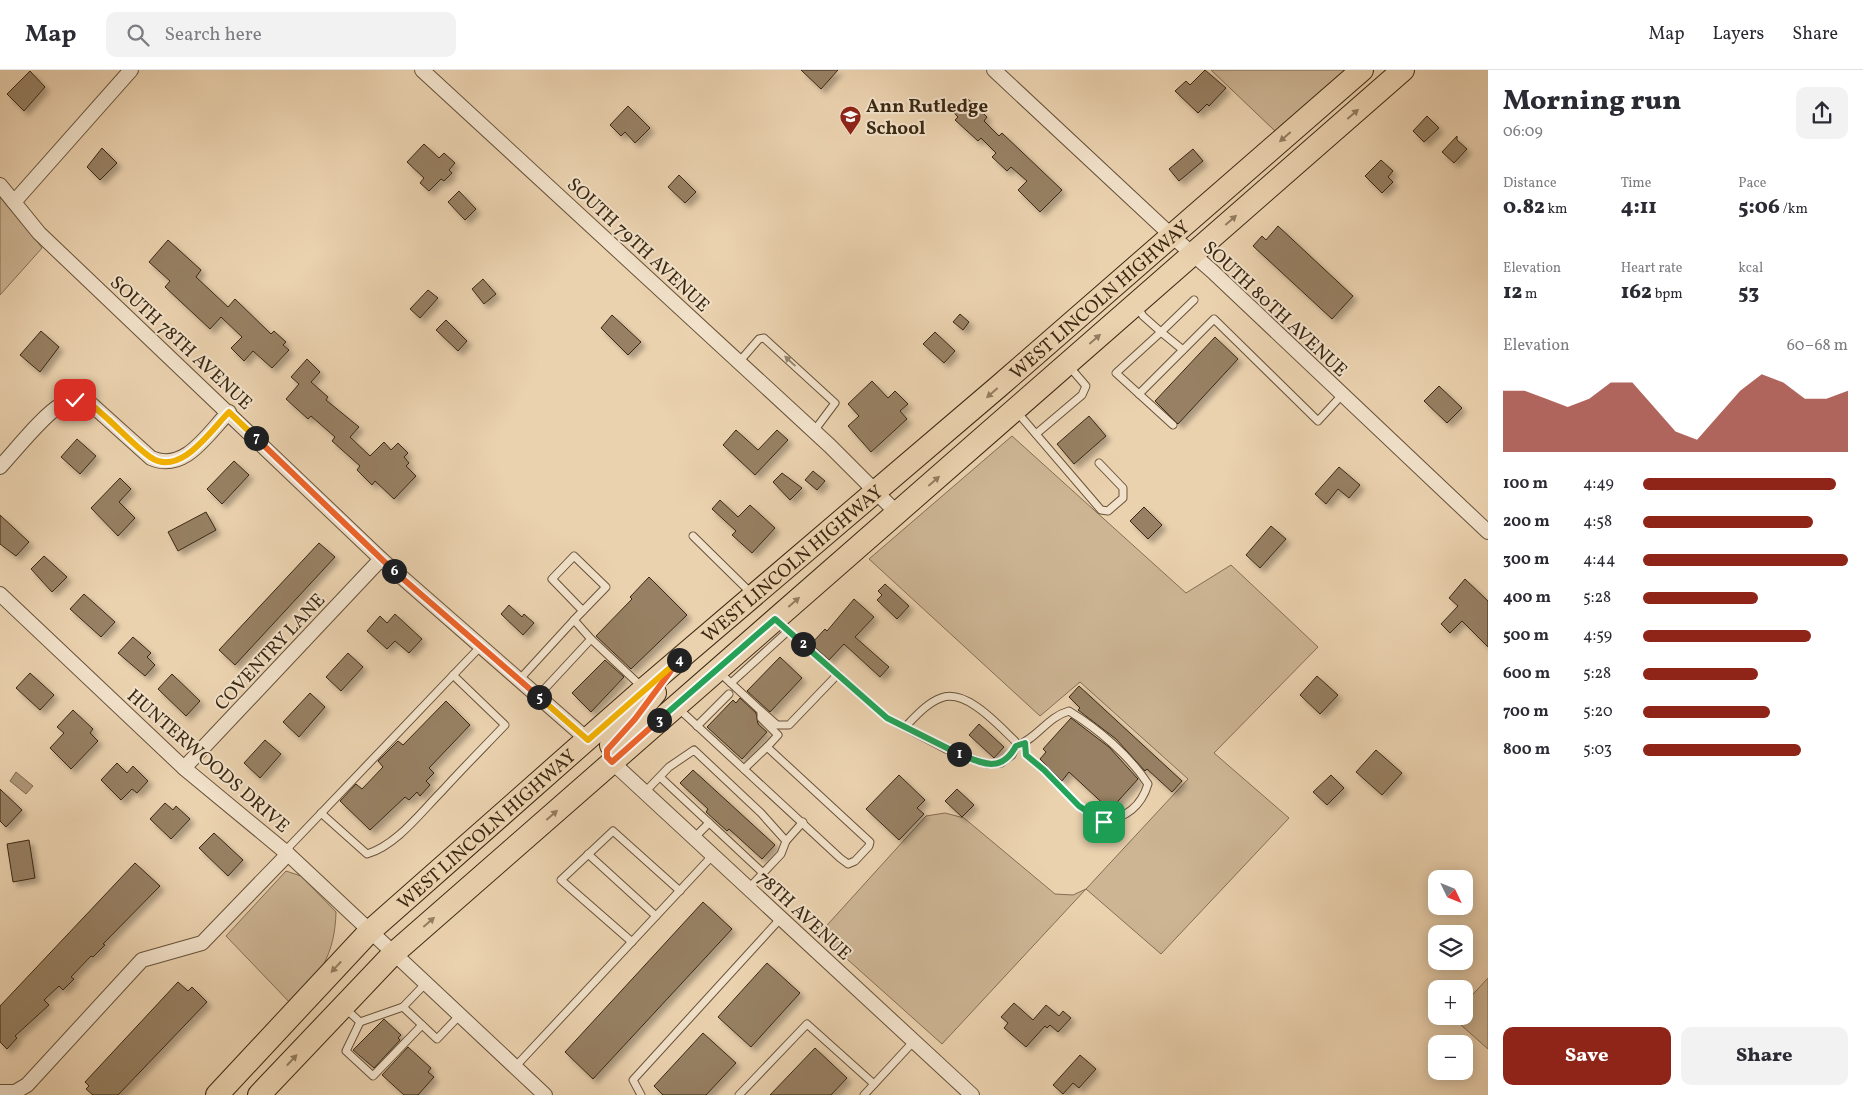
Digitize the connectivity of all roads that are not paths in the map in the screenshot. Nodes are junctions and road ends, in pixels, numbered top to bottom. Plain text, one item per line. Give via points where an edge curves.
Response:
1 (131, 70) edge
2 (422, 70) edge
3 (994, 70) edge
4 (1362, 70) edge
5 (1404, 70) edge
6 (0, 185) edge
7 (14, 202) junction
8 (1172, 236) junction
9 (1192, 254) junction
10 (1194, 300) dead end
11 (1135, 304) junction
12 (1161, 332) junction
13 (1183, 350) junction
14 (739, 362) junction
15 (1067, 364) junction
16 (1139, 394) junction
17 (1341, 396) junction
18 (1015, 410) junction
19 (229, 412) junction
20 (1174, 425) dead end
21 (814, 431) junction
22 (1036, 434) junction
23 (1100, 463) dead end
24 (0, 467) edge
25 (876, 492) junction
26 (897, 513) junction
27 (1488, 532) edge
28 (693, 536) dead end
29 (381, 560) junction
30 (0, 594) edge
31 (754, 596) junction
32 (583, 610) junction
33 (574, 620) junction
34 (782, 625) junction
35 (591, 639) junction
36 (481, 646) junction
37 (681, 658) junction
38 (838, 674) junction
39 (453, 675) junction
40 (724, 676) junction
41 (519, 680) junction
42 (644, 690) junction
43 (729, 694) dead end
44 (542, 699) junction
45 (675, 705) junction
46 (761, 711) junction
47 (697, 726) junction
48 (905, 727) junction
49 (588, 740) junction
50 (1025, 743) junction
51 (1016, 746) junction
52 (767, 747) junction
53 (612, 762) junction
54 (184, 768) junction
55 (744, 769) junction
56 (660, 776) junction
57 (645, 792) junction
58 (321, 813) junction
59 (802, 822) junction
60 (709, 823) junction
61 (694, 838) junction
62 (786, 841) junction
63 (286, 853) junction
64 (588, 854) junction
65 (714, 855) junction
66 (763, 873) junction
67 (749, 888) junction
68 (680, 891) junction
69 (656, 916) junction
70 (781, 918) junction
71 (369, 932) junction
72 (632, 942) junction
73 (392, 954) junction
74 (425, 984) junction
75 (343, 1006) junction
76 (403, 1007) junction
77 (459, 1016) junction
78 (360, 1022) junction
79 (422, 1025) junction
80 (914, 1041) junction
81 (515, 1067) junction
82 (874, 1084) junction
83 (0, 1092) edge
84 (217, 1095) edge
85 (259, 1095) edge
86 (545, 1095) edge
87 (641, 1095) edge
88 (739, 1095) edge
89 (864, 1095) edge
90 (972, 1095) edge

1 - 7 street
2 - 14 street, SOUTH 79TH AVENUE
3 - 8 street, SOUTH 80TH AVENUE
4 -> 8 main road, WEST LINCOLN HIGHWAY
9 -> 5 main road, WEST LINCOLN HIGHWAY
6 - 7 street, SOUTH 78TH AVENUE
7 - 19 street, SOUTH 78TH AVENUE via 39,233
8 - 9 street, SOUTH 80TH AVENUE
8 -> 25 main road, WEST LINCOLN HIGHWAY
9 - 11 main road, WEST LINCOLN HIGHWAY
9 - 17 street, SOUTH 80TH AVENUE
10 - 12 lane
11 - 12 lane
15 -> 11 main road, WEST LINCOLN HIGHWAY
12 - 13 lane
12 - 16 lane via 1116,374
13 - 16 lane
13 - 17 lane via 1214,319 1318,421
14 - 21 street, SOUTH 79TH AVENUE
21 -> 14 lane via 835,404 764,338 759,339
15 - 18 main road, WEST LINCOLN HIGHWAY
15 - 22 lane via 1086,386 1082,395
16 - 20 lane
17 - 27 street, SOUTH 80TH AVENUE
18 - 22 lane
26 -> 18 main road, WEST LINCOLN HIGHWAY
19 - 24 street via 187,455 175,462 164,462 151,458 91,404 68,402 54,410
19 - 29 street, SOUTH 78TH AVENUE
21 - 25 street, SOUTH 79TH AVENUE
22 - 23 lane via 1101,510 1108,511 1123,498 1122,488
25 - 26 street, SOUTH 79TH AVENUE
25 - 31 main road, WEST LINCOLN HIGHWAY
34 -> 26 main road, WEST LINCOLN HIGHWAY
28 - 31 lane
29 - 36 street, SOUTH 78TH AVENUE
29 - 54 street, COVENTRY LANE
30 - 54 street, HUNTERWOODS DRIVE
31 - 37 main road, WEST LINCOLN HIGHWAY
32 - 32 lane via 606,587 574,556 552,579
32 - 33 lane
33 - 35 lane
33 - 41 lane
34 - 38 lane
34 - 40 main road, WEST LINCOLN HIGHWAY
35 - 42 lane
35 - 44 lane
36 - 39 lane
36 - 41 street, SOUTH 78TH AVENUE
37 - 42 main road, WEST LINCOLN HIGHWAY
37 - 53 main road via 607,750 607,757
38 - 46 lane via 789,725 777,725
38 - 48 lane via 887,718
39 - 58 lane
39 - 58 lane via 505,725 478,754 410,824 378,851 366,854
40 - 45 main road, WEST LINCOLN HIGHWAY
40 - 46 lane
41 - 44 street, SOUTH 78TH AVENUE
42 - 49 main road, WEST LINCOLN HIGHWAY
43 - 47 lane
44 - 49 street
45 - 47 lane
45 - 53 main road, WEST LINCOLN HIGHWAY
46 - 52 lane via 761,718 778,736
47 - 55 lane
48 - 51 lane via 946,749 987,764 1001,763 1012,755
48 - 51 lane via 930,704 953,696 974,704 1015,741
49 - 71 main road, WEST LINCOLN HIGHWAY
50 - 50 lane via 1049,721 1069,711 1086,722 1140,772 1148,784 1145,795 1121,818 1104,822 1079,806 1026,755
50 - 51 lane
52 - 55 lane
52 - 59 lane via 870,842 869,846 848,864
53 - 57 street, 78TH AVENUE
73 -> 53 main road, WEST LINCOLN HIGHWAY
54 - 63 street, HUNTERWOODS DRIVE
55 - 59 lane
56 - 57 lane
56 - 60 lane
56 - 62 lane via 694,750
57 - 61 street, 78TH AVENUE
58 - 63 lane
59 - 62 lane
60 - 61 lane
60 - 66 lane
61 - 65 street, 78TH AVENUE
62 - 66 lane via 781,854
63 - 71 street, HUNTERWOODS DRIVE
63 - 83 street via 202,943 142,960 27,1085 15,1092
64 - 68 lane via 613,831
64 - 69 lane
64 - 72 lane via 560,880
65 - 67 street, 78TH AVENUE
65 - 68 lane
66 - 67 lane
67 - 70 street, 78TH AVENUE
68 - 69 lane
69 - 72 lane
70 - 80 street, 78TH AVENUE
70 - 87 lane via 633,1080
71 - 73 street, HUNTERWOODS DRIVE
71 -> 84 main road, WEST LINCOLN HIGHWAY
72 - 81 lane
73 - 74 street, HUNTERWOODS DRIVE
73 - 75 main road, WEST LINCOLN HIGHWAY
74 - 76 lane
74 - 77 street, HUNTERWOODS DRIVE
75 - 78 lane
85 -> 75 main road, WEST LINCOLN HIGHWAY
76 - 78 lane
76 - 79 lane
77 - 79 lane via 437,1039
77 - 81 street, HUNTERWOODS DRIVE
78 - 79 lane via 346,1051 373,1076
80 - 82 lane
80 - 90 street, 78TH AVENUE
81 - 86 street, HUNTERWOODS DRIVE
82 - 88 lane via 807,1024
82 - 89 lane

